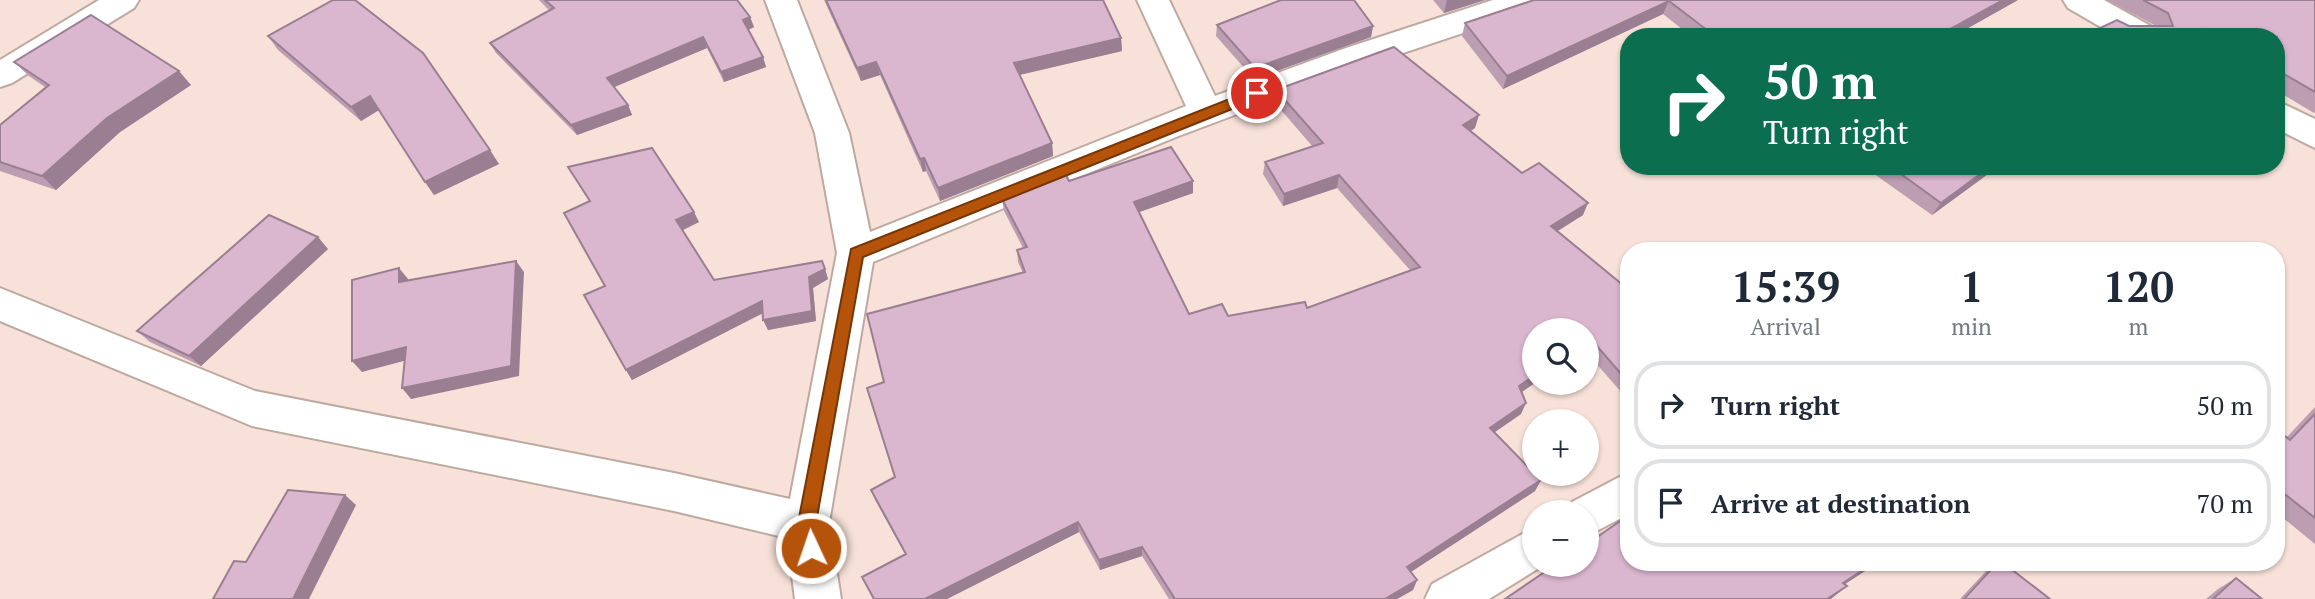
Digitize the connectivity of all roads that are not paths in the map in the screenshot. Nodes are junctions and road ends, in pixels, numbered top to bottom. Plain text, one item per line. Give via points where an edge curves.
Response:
1 (123, 0) edge
2 (781, 0) edge
3 (1153, 0) edge
4 (1527, 0) edge
5 (2079, 0) edge
6 (2128, 28) edge
7 (0, 75) edge
8 (1206, 112) junction
9 (2285, 118) edge
10 (2315, 135) edge
11 (856, 253) junction
12 (0, 304) edge
13 (1620, 496) edge
14 (1599, 509) edge
15 (807, 523) junction
16 (1522, 555) edge
17 (818, 599) edge
18 (1448, 599) edge

1 - 7 street
2 - 11 street via 832,133
3 - 8 street
4 - 8 street
5 - 6 street
8 - 11 street
9 - 10 street
11 - 15 street
12 - 15 street via 252,408
13 - 14 street
15 - 17 street
16 - 18 street

